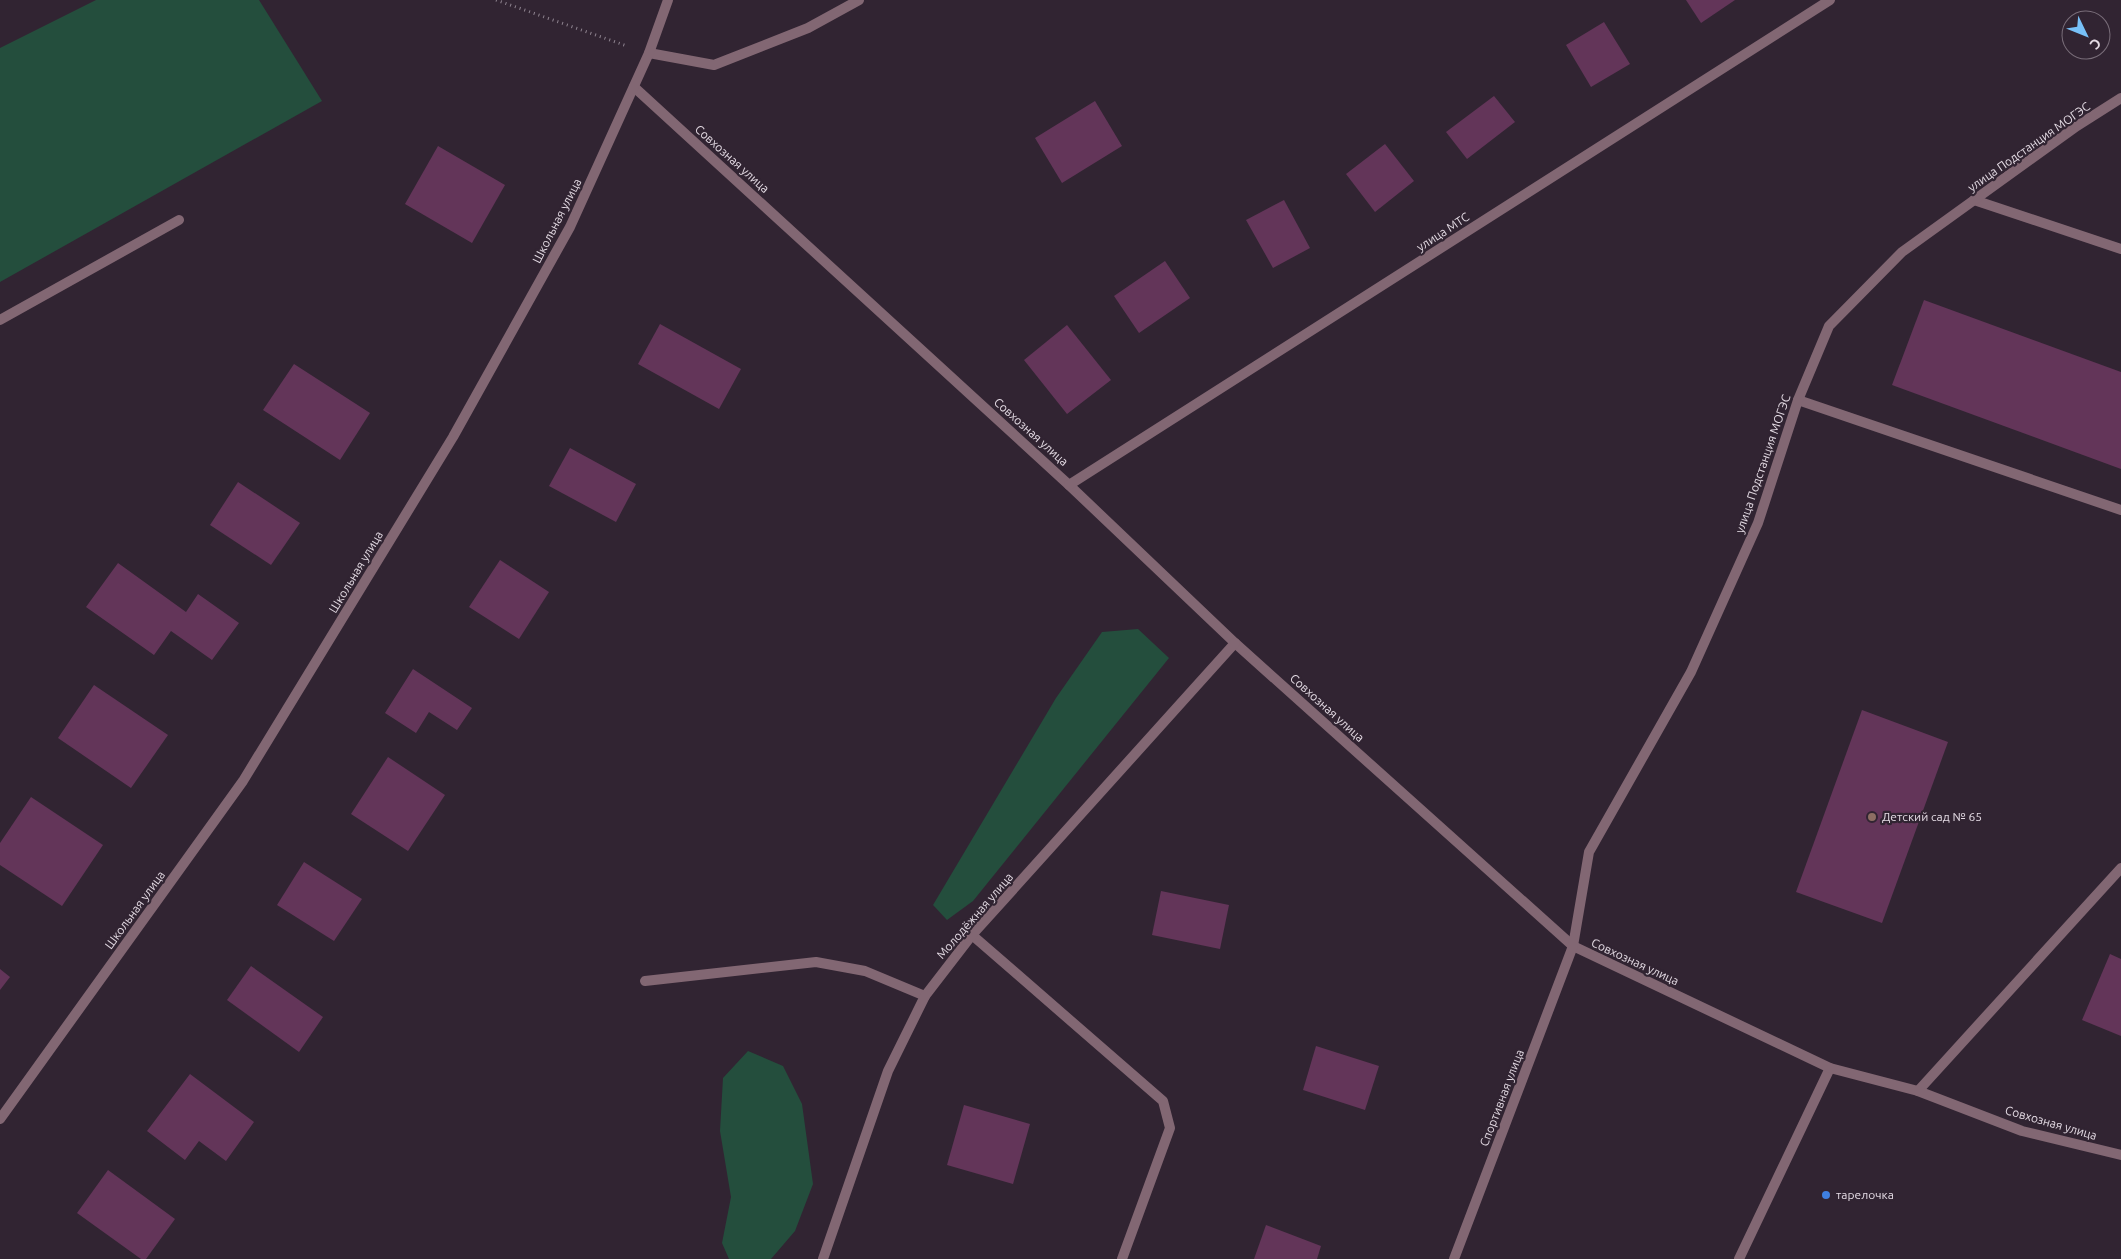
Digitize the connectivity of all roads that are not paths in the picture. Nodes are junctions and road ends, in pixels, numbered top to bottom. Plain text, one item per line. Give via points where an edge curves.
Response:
1 (668, 0) edge
2 (859, 0) edge
3 (1830, 0) edge
4 (649, 53) junction
5 (634, 87) junction
6 (2121, 98) edge
7 (1974, 200) junction
8 (179, 220) dead end
9 (2121, 248) edge
10 (0, 320) edge
11 (1798, 400) junction
12 (1069, 485) junction
13 (2121, 510) edge
14 (1235, 643) junction
15 (2119, 872) edge
16 (972, 935) junction
17 (1573, 946) junction
18 (645, 981) dead end
19 (925, 996) junction
20 (1830, 1068) junction
21 (1918, 1091) junction
22 (0, 1118) edge
23 (2121, 1155) edge
24 (823, 1259) edge
25 (1122, 1259) edge
26 (1454, 1259) edge
27 (1739, 1259) edge

1 - 4 street, Школьная улица
2 - 4 street via 808,28 714,65
3 - 12 street, улица МТС
4 - 5 street, Школьная улица
5 - 12 street, Совхозная улица
5 - 22 street, Школьная улица via 570,227 458,429 243,781
6 - 7 street, улица Подстанция МОГЭС
7 - 9 street
7 - 11 street, улица Подстанция МОГЭС via 1902,252 1829,326
8 - 10 street
11 - 13 street
11 - 17 street, улица Подстанция МОГЭС via 1758,523 1691,672 1589,852
12 - 14 street, Совхозная улица
14 - 16 street, Молодёжная улица
14 - 17 street, Совхозная улица
15 - 21 street
16 - 19 street, Молодёжная улица
16 - 25 street via 1163,1101 1170,1128
17 - 20 street, Совхозная улица
17 - 26 street, Спортивная улица
18 - 19 street via 816,962 864,971
19 - 24 street, Молодёжная улица via 888,1071
20 - 21 street, Совхозная улица
20 - 27 street
21 - 23 street, Совхозная улица via 2022,1131

